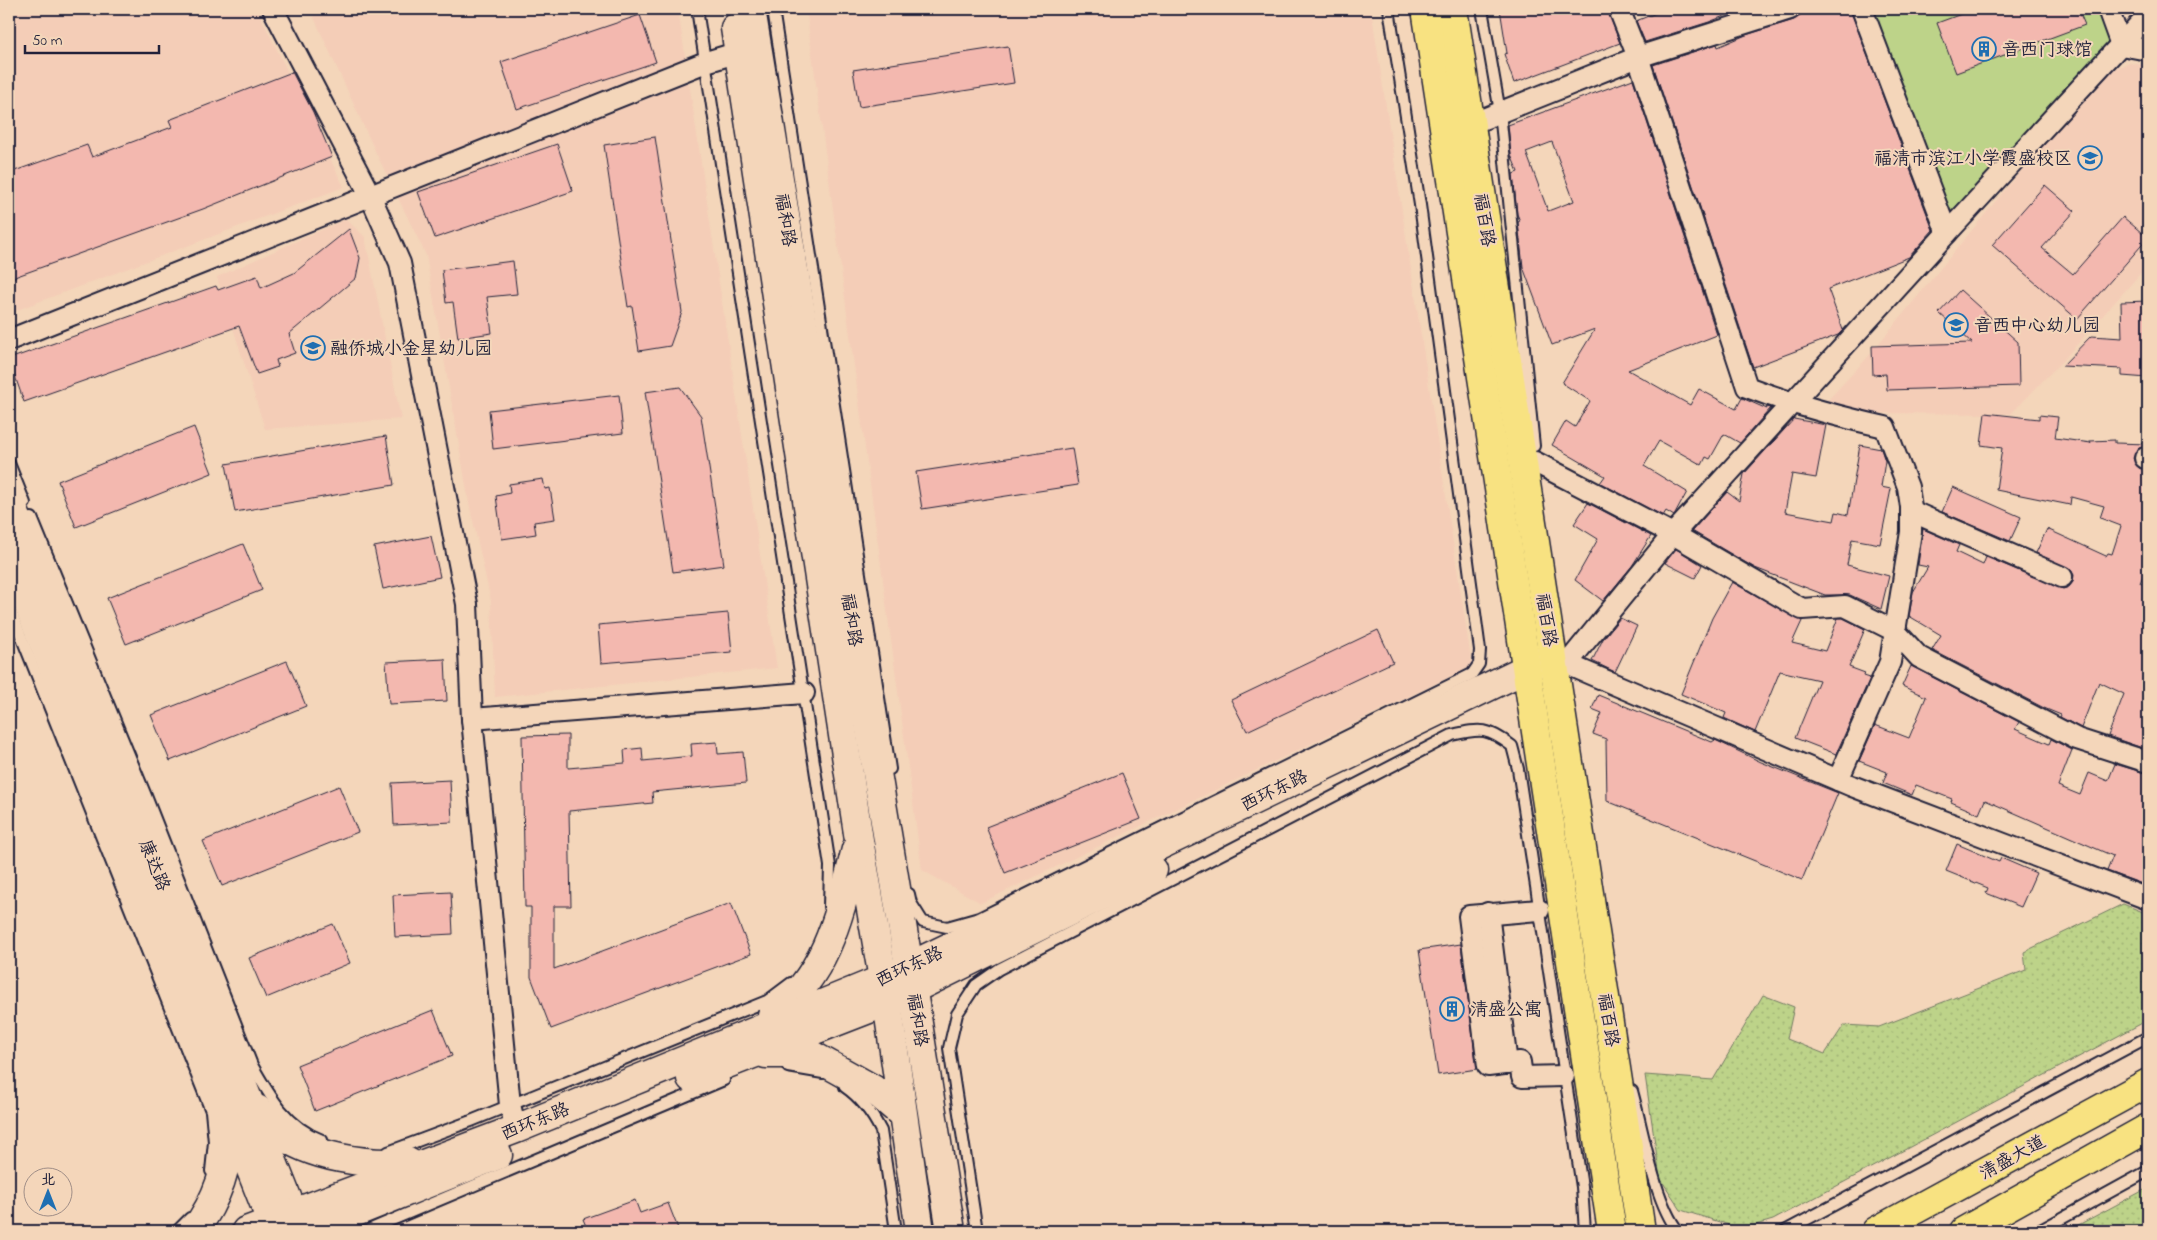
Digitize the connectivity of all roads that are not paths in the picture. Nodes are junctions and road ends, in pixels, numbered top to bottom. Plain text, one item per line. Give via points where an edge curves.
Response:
1 (274, 9) edge
2 (697, 9) edge
3 (732, 9) edge
4 (751, 9) edge
5 (773, 9) edge
6 (1389, 9) edge
7 (1426, 9) edge
8 (1453, 9) edge
9 (1482, 9) edge
10 (1620, 9) edge
11 (1790, 9) edge
12 (1862, 9) edge
13 (2108, 9) edge
14 (2148, 15) edge
15 (2122, 46) junction
16 (2148, 50) edge
17 (739, 52) junction
18 (1638, 57) junction
19 (706, 62) junction
20 (1500, 112) junction
21 (1471, 124) junction
22 (370, 195) junction
23 (1947, 233) junction
24 (9, 340) edge
25 (1791, 404) junction
26 (9, 463) edge
27 (1536, 467) joint
28 (9, 498) edge
29 (1911, 511) junction
30 (1673, 534) junction
31 (9, 555) edge
32 (2062, 577) dead end
33 (9, 606) edge
34 (1895, 632) junction
35 (1561, 664) junction
36 (1528, 676) junction
37 (804, 693) junction
38 (472, 719) junction
39 (2148, 762) edge
40 (891, 775) dead end
41 (1838, 780) junction
42 (859, 840) junction
43 (908, 883) dead end
44 (2148, 899) edge
45 (1539, 910) junction
46 (911, 978) junction
47 (885, 991) junction
48 (747, 1034) junction
49 (2148, 1037) edge
50 (781, 1067) dead end
51 (729, 1069) junction
52 (1564, 1076) junction
53 (2148, 1083) edge
54 (1630, 1084) dead end
55 (238, 1105) junction
56 (902, 1114) junction
57 (513, 1117) junction
58 (1596, 1122) junction
59 (2148, 1128) edge
60 (331, 1144) dead end
61 (348, 1148) dead end
62 (434, 1160) junction
63 (2148, 1171) edge
64 (208, 1179) dead end
65 (196, 1218) edge
66 (1639, 1220) edge
67 (290, 1226) edge
68 (1879, 1229) edge
69 (177, 1231) edge
70 (246, 1231) edge
71 (366, 1231) edge
72 (896, 1231) edge
73 (920, 1231) edge
74 (951, 1231) edge
75 (977, 1231) edge
76 (1585, 1231) edge
77 (1598, 1231) edge
78 (1612, 1231) edge
79 (1660, 1231) edge
80 (1678, 1231) edge
81 (1785, 1231) edge
82 (1964, 1231) edge
83 (2039, 1231) edge

1 - 22 street
2 - 19 lane
3 - 17 street, 福和路
4 - 46 street, 福和路
5 - 40 lane
6 - 43 lane via 1422,225 1480,650 1479,664 1472,674 979,918 947,927 923,922 911,903
7 - 36 main road, 福百路
8 - 21 main road, 福百路
9 - 20 lane
10 - 18 street
11 - 18 street
12 - 23 street
13 - 15 street
14 - 15 street
15 - 16 street
15 - 23 street
17 - 19 street
17 - 42 street, 福和路
18 - 20 street
18 - 25 street via 1747,387
19 - 22 street
19 - 37 lane
20 - 21 street
20 - 27 lane
21 - 35 main road, 福百路
22 - 24 street
22 - 38 street via 400,263 467,604
23 - 25 street
25 - 29 street via 1885,427 1908,487
25 - 30 street
26 - 60 lane via 252,1065 271,1099 294,1125
27 - 30 street
28 - 55 street, 康达路
29 - 32 street
29 - 34 street via 1911,532
30 - 34 street via 1802,609 1845,606
30 - 35 street
31 - 55 street, 康达路
33 - 64 lane via 211,1111 214,1142
34 - 39 street via 1919,657 2077,740
34 - 41 street via 1890,662
35 - 36 street, 西环东路
35 - 41 street
35 - 66 main road, 福百路
36 - 46 street, 西环东路
36 - 58 main road, 福百路
37 - 38 street
37 - 57 lane via 830,866 830,900 825,930 810,961 798,977 767,1001
38 - 57 street
41 - 44 street
42 - 47 street, 福和路
42 - 48 street via 839,917 818,963 799,993
45 - 52 lane
45 - 52 street via 1469,916 1488,1066 1520,1062 1522,1077
45 - 75 lane via 1512,746 1496,734 1476,729 1452,735 999,969 976,986 956,1014 949,1048
46 - 47 street, 西环东路
46 - 74 street, 福和路
47 - 48 street, 西环东路
47 - 51 street, 西环东路
47 - 56 street, 福和路
48 - 57 street, 西环东路
49 - 81 lane
50 - 72 lane via 798,1067 828,1074 856,1096 873,1116 881,1131
51 - 56 street via 770,1053 810,1054 873,1089
51 - 67 street, 西环东路
51 - 71 lane
52 - 76 lane via 1582,1186
53 - 68 main road, 清盛大道
54 - 80 lane via 1661,1201
55 - 62 street via 299,1145 314,1150 360,1162 391,1164
55 - 65 street via 228,1161 205,1217
55 - 67 street, 康达路
56 - 73 street, 福和路
57 - 61 lane via 392,1152
57 - 62 street, 西环东路
58 - 77 main road via 1592,1168
58 - 78 main road, 福百路
59 - 82 main road
62 - 67 street, 西环东路
63 - 83 lane
65 - 69 lane via 194,1214
66 - 79 main road
67 - 70 street, 西环东路

